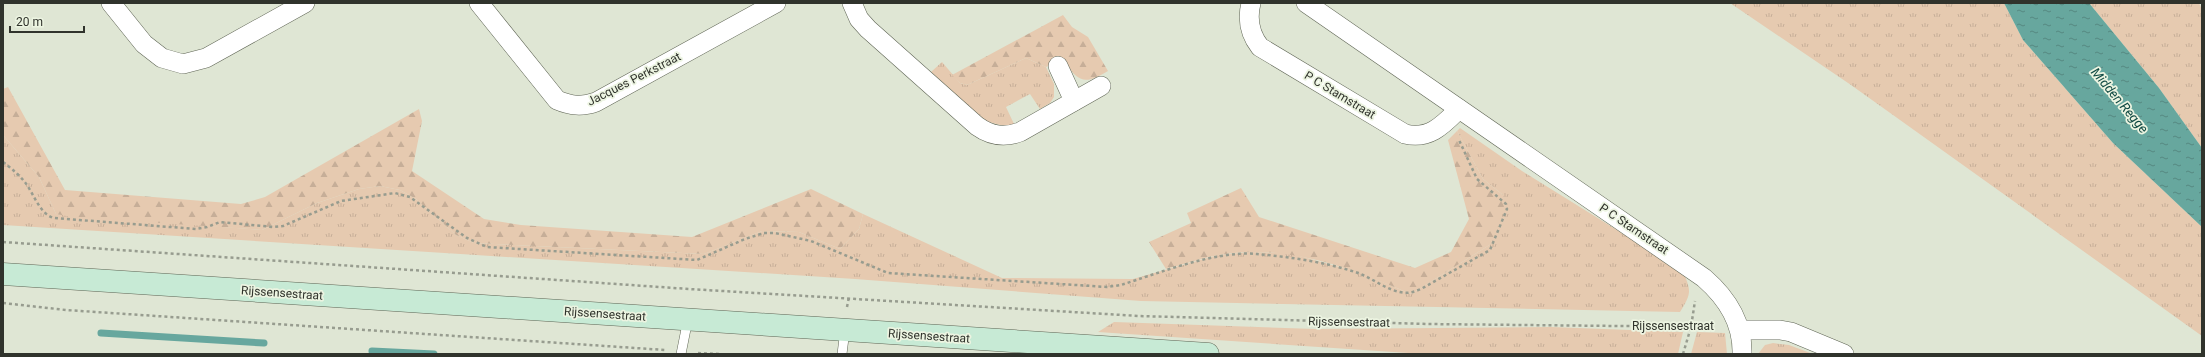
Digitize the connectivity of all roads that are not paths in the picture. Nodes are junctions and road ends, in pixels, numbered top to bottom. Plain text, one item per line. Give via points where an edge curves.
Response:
1 (111, 3) edge
2 (305, 3) edge
3 (479, 3) edge
4 (776, 3) edge
5 (852, 3) edge
6 (1251, 3) edge
7 (1306, 3) edge
8 (1058, 66) dead end
9 (1101, 86) dead end
10 (1074, 101) junction
11 (1453, 115) junction
12 (3, 274) edge
13 (688, 319) junction
14 (845, 330) junction
15 (1741, 330) junction
16 (681, 353) edge
17 (842, 354) edge
18 (1208, 354) edge
19 (1742, 354) edge
20 (1844, 354) edge

1 - 2 street via 144,44 162,58 184,64 206,58
3 - 4 street, Jacques Perkstraat via 554,97 566,104 585,106
5 - 10 street via 859,19 868,29 977,126 990,134 1006,136 1020,132
6 - 11 street, P C Stamstraat via 1248,18 1252,35 1260,46 1405,134 1425,135
7 - 11 street, P C Stamstraat
8 - 10 street
9 - 10 street
11 - 15 street, P C Stamstraat via 1690,267 1721,294
12 - 13 main road, Rijssensestraat
13 - 14 main road, Rijssensestraat
13 - 16 lane
14 - 17 lane
14 - 18 main road, Rijssensestraat
15 - 19 street, P C Stamstraat
15 - 20 street via 1791,332

